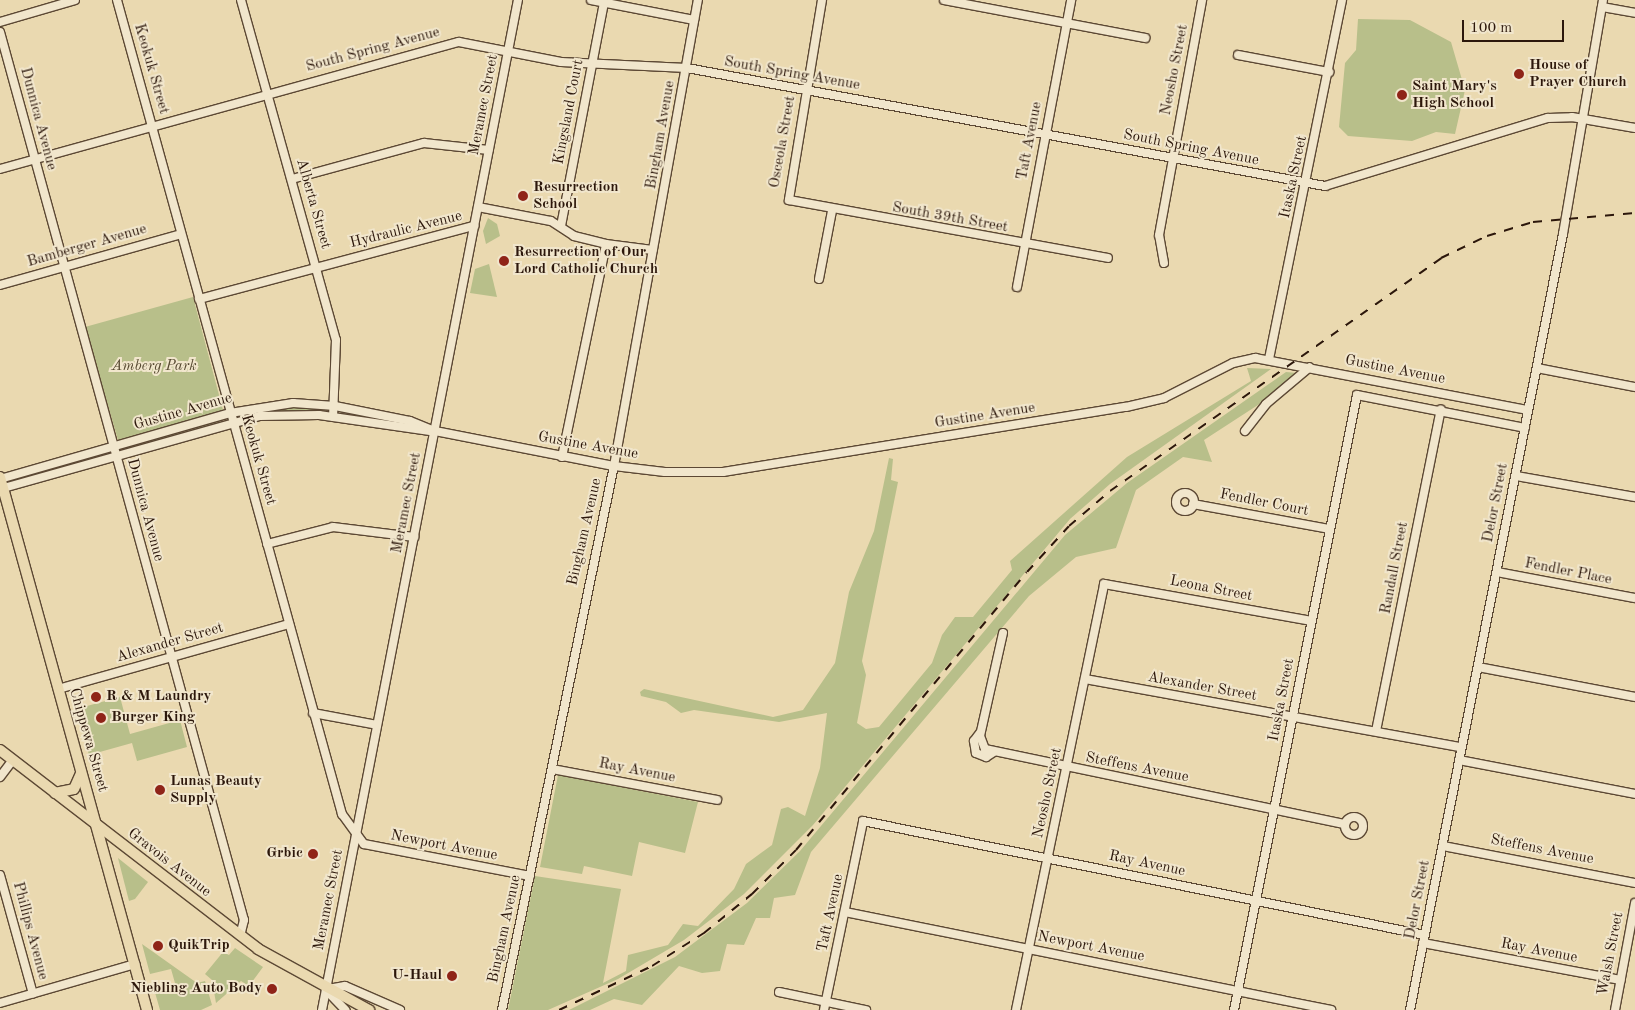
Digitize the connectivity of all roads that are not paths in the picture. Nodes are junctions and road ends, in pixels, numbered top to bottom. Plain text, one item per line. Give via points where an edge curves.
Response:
1 (75, 0) edge
2 (117, 0) edge
3 (243, 0) edge
4 (518, 0) edge
5 (591, 0) edge
6 (698, 0) edge
7 (822, 0) edge
8 (944, 0) edge
9 (1071, 0) edge
10 (1202, 0) edge
11 (1342, 0) edge
12 (604, 3) junction
13 (1603, 3) edge
14 (1635, 13) edge
15 (694, 20) junction
16 (0, 22) edge
17 (1067, 22) junction
18 (0, 32) edge
19 (1145, 38) dead end
20 (508, 52) junction
21 (1238, 55) dead end
22 (592, 64) junction
23 (687, 68) junction
24 (1329, 72) junction
25 (806, 90) junction
26 (268, 93) junction
27 (1581, 118) junction
28 (153, 125) junction
29 (1635, 128) edge
30 (1046, 134) junction
31 (489, 150) junction
32 (35, 158) junction
33 (1172, 158) junction
34 (0, 169) edge
35 (292, 179) junction
36 (1308, 184) junction
37 (788, 200) joint
38 (478, 207) junction
39 (832, 211) junction
40 (474, 226) junction
41 (561, 226) junction
42 (181, 234) junction
43 (606, 244) junction
44 (1024, 244) junction
45 (653, 250) junction
46 (1108, 258) dead end
47 (1164, 263) dead end
48 (64, 267) junction
49 (316, 267) junction
50 (819, 279) dead end
51 (0, 285) edge
52 (1017, 287) dead end
53 (199, 299) junction
54 (1269, 359) junction
55 (1310, 366) junction
56 (1536, 368) junction
57 (1635, 387) edge
58 (335, 406) junction
59 (1441, 410) junction
60 (1528, 410) junction
61 (230, 413) junction
62 (333, 417) junction
63 (233, 423) junction
64 (1525, 428) junction
65 (435, 431) junction
66 (1245, 432) dead end
67 (113, 446) junction
68 (116, 456) junction
69 (562, 457) junction
70 (614, 466) junction
71 (1516, 476) junction
72 (1, 483) edge
73 (1635, 498) edge
74 (1193, 504) dead end
75 (1329, 529) junction
76 (414, 537) junction
77 (267, 544) junction
78 (1497, 572) junction
79 (1106, 583) joint
80 (1635, 598) edge
81 (1311, 622) junction
82 (288, 624) junction
83 (1003, 633) dead end
84 (172, 657) junction
85 (1478, 667) junction
86 (1085, 679) junction
87 (58, 689) junction
88 (1635, 697) edge
89 (313, 713) junction
90 (1293, 718) junction
91 (377, 724) junction
92 (1376, 731) junction
93 (1461, 747) junction
94 (0, 750) edge
95 (13, 760) junction
96 (1458, 760) junction
97 (1067, 768) junction
98 (552, 769) junction
99 (81, 772) junction
100 (0, 777) edge
101 (55, 793) junction
102 (1635, 794) edge
103 (717, 800) dead end
104 (1275, 810) junction
105 (863, 821) joint
106 (1345, 824) dead end
107 (96, 826) junction
108 (355, 838) junction
109 (1443, 846) junction
110 (1048, 858) junction
111 (0, 874) edge
112 (530, 876) junction
113 (1635, 883) edge
114 (1256, 901) junction
115 (1635, 903) edge
116 (846, 912) junction
117 (240, 936) junction
118 (1424, 939) junction
119 (1029, 948) junction
120 (135, 964) junction
121 (1620, 980) junction
122 (326, 990) junction
123 (1238, 991) junction
124 (779, 992) dead end
125 (33, 994) junction
126 (0, 1003) edge
127 (825, 1006) edge
128 (147, 1010) edge
129 (322, 1010) edge
130 (345, 1010) edge
131 (369, 1010) edge
132 (400, 1010) edge
133 (502, 1010) edge
134 (866, 1010) edge
135 (1016, 1010) edge
136 (1234, 1010) edge
137 (1331, 1010) edge
138 (1410, 1010) edge
139 (1615, 1010) edge

1 - 16 street
2 - 28 street, Keokuk Street
3 - 26 street, Alberta Street
4 - 20 street, Meramec Street
5 - 12 street
6 - 15 street, Bingham Avenue
7 - 25 street, Osceola Street
8 - 17 street
9 - 17 street, Taft Avenue
10 - 33 street, Neosho Street
11 - 24 street, Itaska Street
12 - 15 street
12 - 22 street, Kingsland Court
13 - 14 street
13 - 27 street, Delor Street
15 - 23 street, Bingham Avenue
17 - 19 street
17 - 30 street, Taft Avenue
18 - 32 street, Dunnica Avenue
20 - 22 street, South Spring Avenue
20 - 26 street, South Spring Avenue via 448,44
20 - 31 street, Meramec Street
21 - 24 street
22 - 23 street, South Spring Avenue
22 - 41 street, Kingsland Court
23 - 25 street, South Spring Avenue
23 - 45 street, Bingham Avenue
24 - 36 street, Itaska Street
25 - 30 street, South Spring Avenue
25 - 37 street, Osceola Street
26 - 28 street, South Spring Avenue
26 - 35 street, Alberta Street
27 - 29 street, South Spring Avenue
27 - 36 street, South Spring Avenue via 1538,120 1343,184
27 - 56 street, Delor Street
28 - 32 street, South Spring Avenue
28 - 42 street, Keokuk Street
30 - 33 street, South Spring Avenue
30 - 44 street, Taft Avenue
31 - 35 street via 424,143
31 - 38 street, Meramec Street
32 - 34 street, South Spring Avenue
32 - 48 street, Dunnica Avenue
33 - 36 street, South Spring Avenue
33 - 47 street, Neosho Street via 1159,235
35 - 49 street, Alberta Street
36 - 54 street, Itaska Street
37 - 39 street, South 39th Street
38 - 40 street, Meramec Street
38 - 41 street, Hydraulic Avenue
39 - 44 street, South 39th Street
39 - 50 street
40 - 49 street, Hydraulic Avenue
40 - 65 street, Meramec Street
41 - 43 street, Hydraulic Avenue via 574,236
42 - 48 street, Bamberger Avenue
42 - 53 street, Keokuk Street
43 - 45 street, Hydraulic Avenue
43 - 69 street
44 - 46 street, South 39th Street
44 - 52 street, Taft Avenue
45 - 70 street, Bingham Avenue
48 - 51 street, Bamberger Avenue
48 - 67 street, Dunnica Avenue
49 - 53 street, Hydraulic Avenue
49 - 58 street, Alberta Street via 338,356
53 - 61 street, Keokuk Street
54 - 55 street, Gustine Avenue
54 - 70 street, Gustine Avenue via 1241,360 1182,391 1119,408 723,472 665,472
55 - 60 street, Gustine Avenue
55 - 66 street via 1266,404
56 - 57 street
56 - 60 street, Delor Street
58 - 61 street, Gustine Avenue via 276,404
58 - 62 street, Alberta Street
58 - 65 street, Gustine Avenue via 410,421
59 - 64 street
59 - 75 street, Itaska Street via 1357,395
59 - 92 street, Randall Street
60 - 64 street, Delor Street
61 - 63 street, Keokuk Street
61 - 67 street, Gustine Avenue
62 - 63 street, Gustine Avenue via 280,414
62 - 65 street, Gustine Avenue
63 - 68 street, Gustine Avenue
63 - 77 street, Keokuk Street
64 - 71 street, Delor Street
65 - 69 street, Gustine Avenue
65 - 76 street, Meramec Street
67 - 68 street, Dunnica Avenue
67 - 72 street, Gustine Avenue
68 - 72 street, Gustine Avenue
68 - 84 street, Dunnica Avenue
69 - 70 street, Gustine Avenue
70 - 98 street, Bingham Avenue
71 - 73 street
71 - 78 street, Delor Street
72 - 87 main road, Chippewa Street
74 - 75 street, Fendler Court
75 - 81 street, Itaska Street
76 - 77 street via 333,527
76 - 91 street, Meramec Street
77 - 82 street, Keokuk Street
78 - 80 street, Fendler Place
78 - 85 street, Delor Street
79 - 81 street, Leona Street
79 - 86 street, Neosho Street
81 - 90 street, Itaska Street
82 - 84 street, Alexander Street
82 - 89 street, Keokuk Street
83 - 97 street, Steffens Avenue via 981,732 983,747
84 - 87 street, Alexander Street
84 - 117 street, Dunnica Avenue via 244,920
85 - 88 street
85 - 93 street, Delor Street
86 - 90 street, Alexander Street
86 - 97 street, Neosho Street
87 - 99 main road, Chippewa Street
89 - 91 street
89 - 108 street, Keokuk Street via 342,814
90 - 92 street, Alexander Street
90 - 104 street, Itaska Street
91 - 108 street, Meramec Street
92 - 93 street, Alexander Street
93 - 96 street, Delor Street
94 - 95 main road, Gravois Avenue
95 - 100 street
95 - 101 main road, Gravois Avenue
96 - 102 street
96 - 109 street, Delor Street
97 - 104 street, Steffens Avenue
97 - 110 street, Neosho Street
98 - 103 street, Ray Avenue
98 - 112 street, Bingham Avenue
99 - 101 main road via 74,789
99 - 107 main road, Chippewa Street
101 - 107 main road, Gravois Avenue
104 - 106 street, Steffens Avenue
104 - 114 street, Itaska Street
105 - 110 street, Ray Avenue
105 - 116 street, Taft Avenue
107 - 117 main road, Gravois Avenue
107 - 120 main road, Chippewa Street
108 - 112 street, Newport Avenue via 364,844
108 - 122 street, Meramec Street
109 - 113 street, Steffens Avenue
109 - 118 street, Delor Street
110 - 114 street, Ray Avenue
110 - 119 street, Neosho Street
111 - 125 street, Phillips Avenue
112 - 133 street, Bingham Avenue
114 - 118 street, Ray Avenue
114 - 123 street, Itaska Street
115 - 121 street, Walsh Street
116 - 119 street, Newport Avenue
116 - 127 street, Taft Avenue
117 - 122 main road, Gravois Avenue
118 - 121 street, Ray Avenue
118 - 138 street, Delor Street
119 - 123 street, Newport Avenue
119 - 135 street, Neosho Street
120 - 125 street
120 - 128 main road, Chippewa Street
121 - 139 street, Walsh Street
122 - 129 street, Meramec Street
122 - 130 street, Gravois Avenue
122 - 131 main road, Gravois Avenue
122 - 132 street via 345,986
123 - 136 street, Itaska Street
123 - 137 street, Newport Avenue
124 - 127 street
125 - 126 street
127 - 134 street

